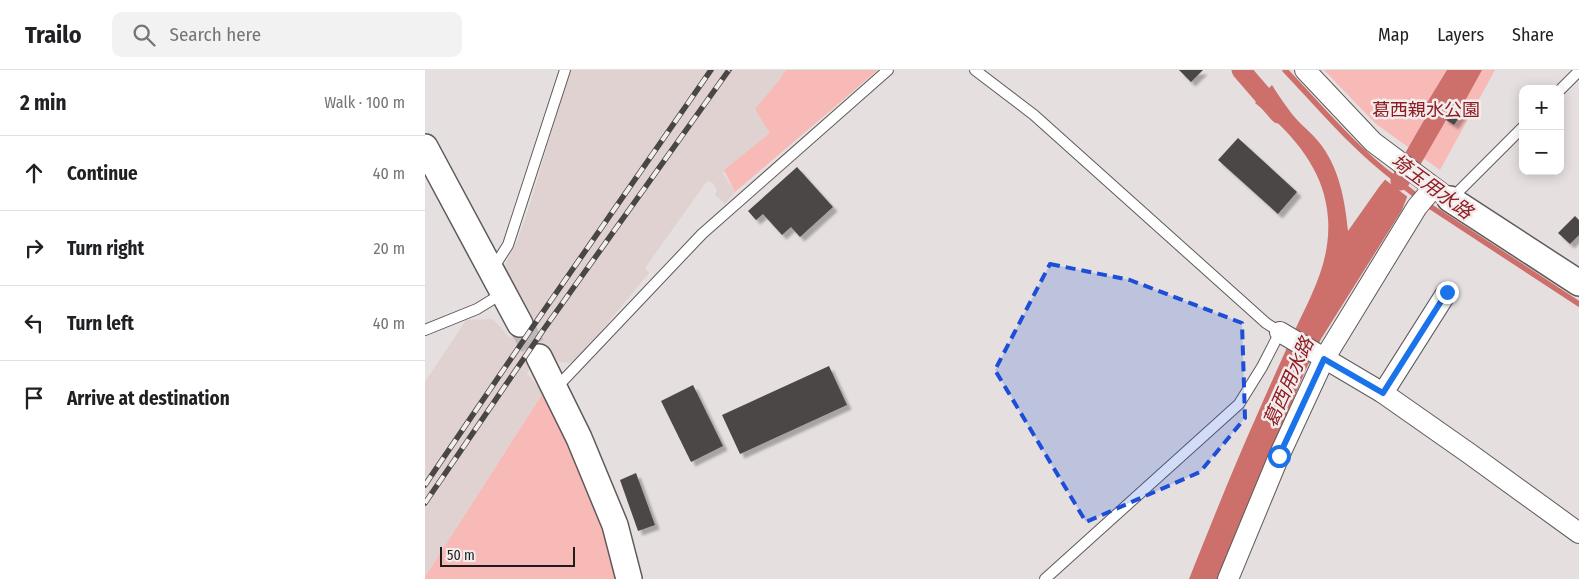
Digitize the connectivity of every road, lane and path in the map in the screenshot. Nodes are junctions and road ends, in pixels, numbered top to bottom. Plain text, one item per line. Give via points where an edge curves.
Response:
1 (565, 70) edge
2 (888, 70) edge
3 (975, 70) edge
4 (1305, 70) edge
5 (1579, 71) edge
6 (1564, 86) edge
7 (1519, 130) edge
8 (425, 147) edge
9 (1431, 194) junction
10 (491, 270) junction
11 (1579, 283) edge
12 (1447, 292) dead end
13 (504, 293) junction
14 (520, 324) tunnel mouth
15 (425, 330) edge
16 (1283, 334) junction
17 (539, 357) tunnel mouth
18 (1321, 357) junction
19 (555, 389) junction
20 (1383, 393) junction
21 (1579, 533) edge
22 (629, 579) edge
23 (1045, 579) edge
24 (1228, 579) edge

1 - 10 lane via 508,245
2 - 19 lane via 702,234
3 - 16 lane via 1034,115
4 - 9 street via 1373,142
5 - 6 lane
7 - 9 lane
8 - 10 street
9 - 11 street
9 - 18 street
10 - 13 street
12 - 20 street
13 - 14 street
13 - 15 lane via 477,309
16 - 18 street
16 - 23 lane via 1239,404
17 - 19 street
18 - 20 street
18 - 24 street
19 - 22 street via 615,525
20 - 21 street

